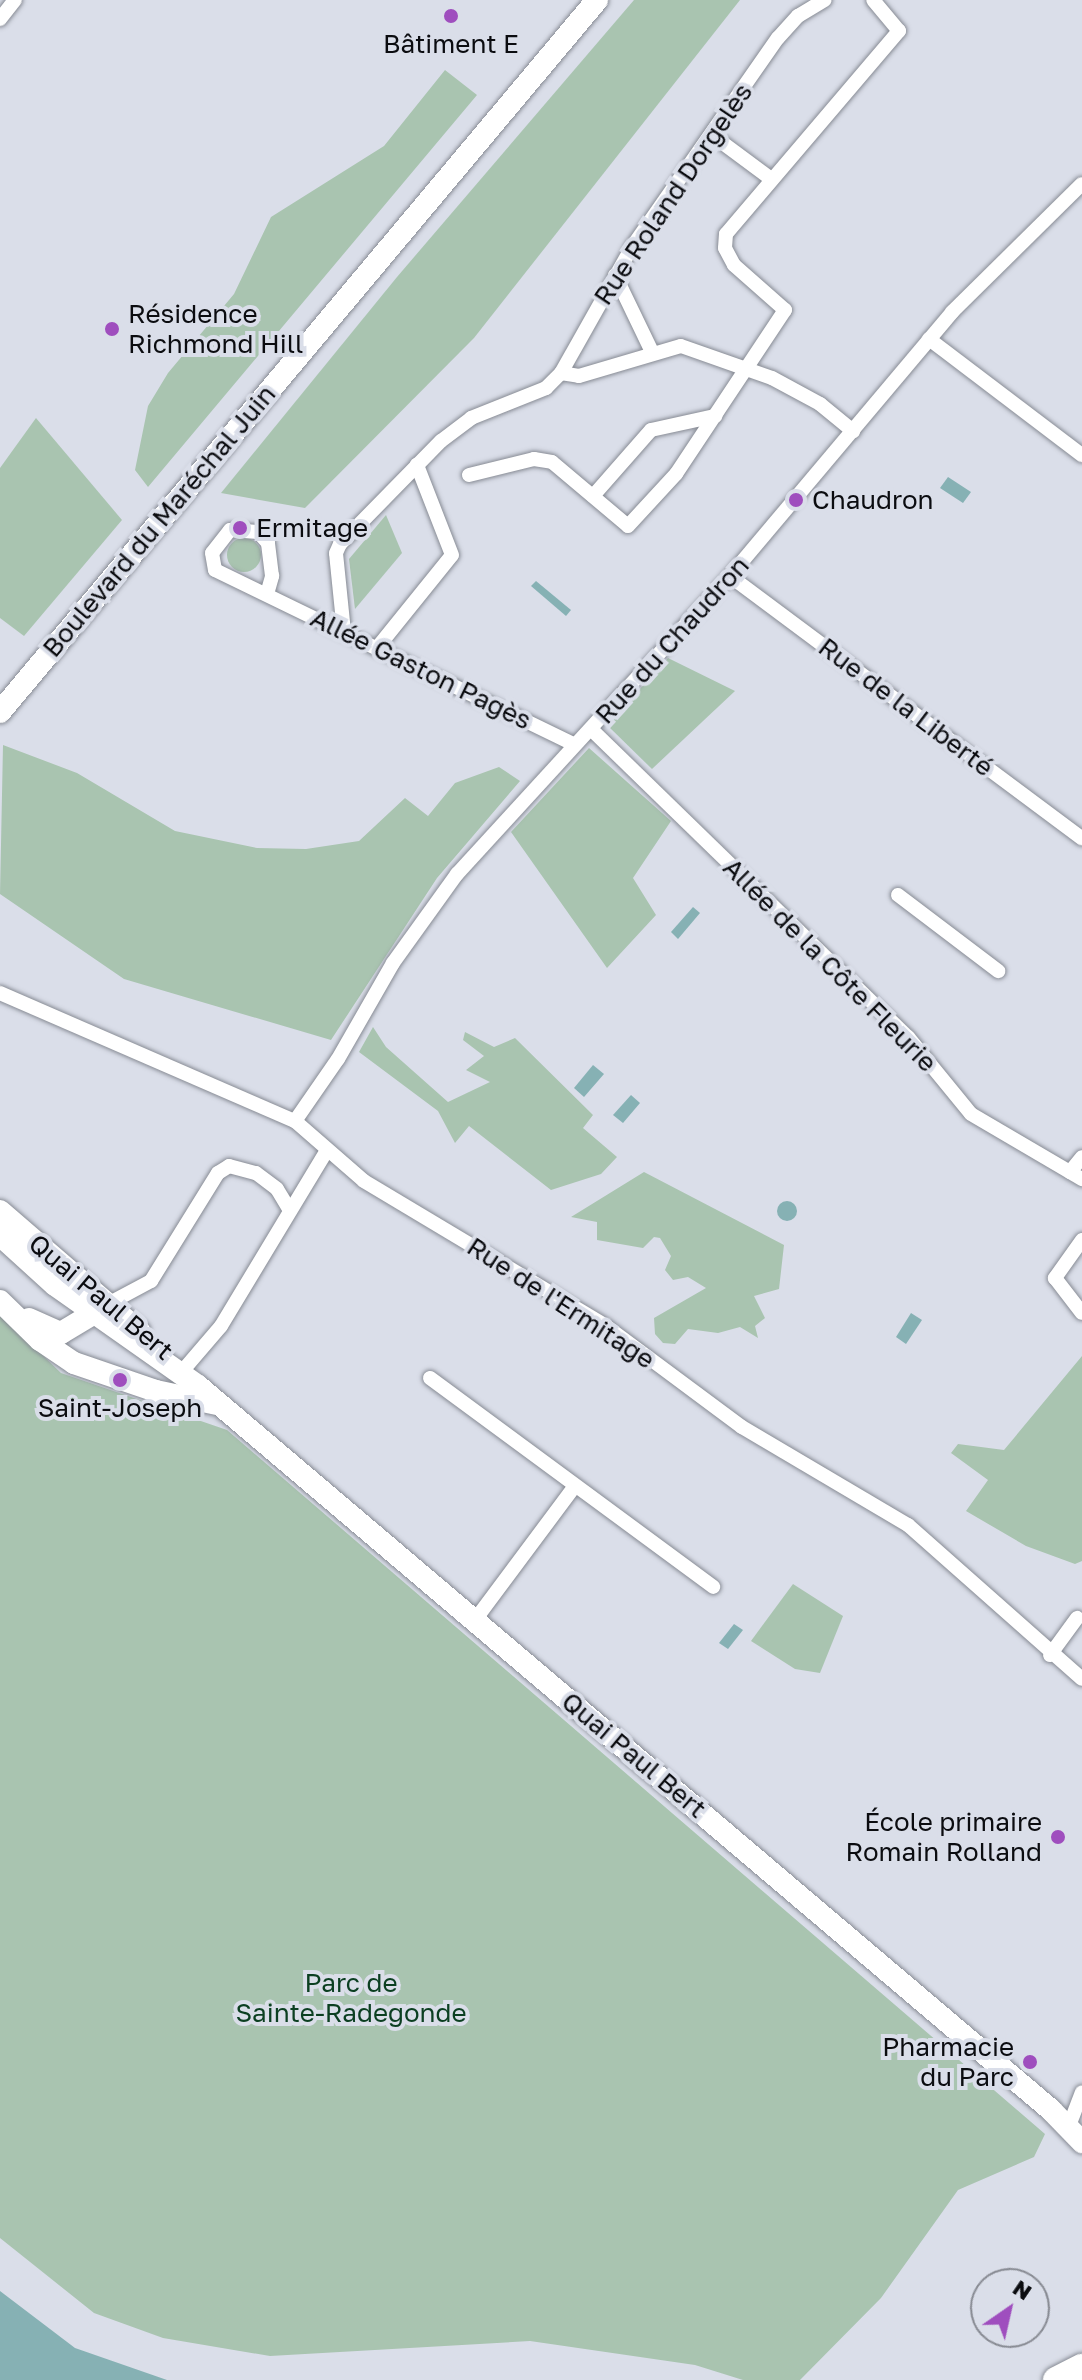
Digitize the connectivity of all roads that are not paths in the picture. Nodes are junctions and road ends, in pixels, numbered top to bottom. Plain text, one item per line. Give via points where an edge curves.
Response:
1 (15, 0) edge
2 (597, 0) edge
3 (825, 0) edge
4 (873, 0) edge
5 (0, 19) edge
6 (712, 135) junction
7 (770, 178) junction
8 (1082, 184) edge
9 (615, 275) junction
10 (929, 339) junction
11 (652, 352) junction
12 (748, 370) junction
13 (561, 373) junction
14 (715, 416) junction
15 (853, 431) junction
16 (1082, 455) edge
17 (417, 465) junction
18 (469, 475) dead end
19 (593, 496) junction
20 (730, 576) junction
21 (267, 594) junction
22 (344, 632) junction
23 (377, 648) junction
24 (0, 712) edge
25 (592, 730) junction
26 (575, 745) junction
27 (1082, 838) edge
28 (898, 895) dead end
29 (998, 971) dead end
30 (0, 993) edge
31 (295, 1121) junction
32 (326, 1152) junction
33 (1082, 1157) edge
34 (1076, 1175) edge
35 (289, 1209) junction
36 (0, 1211) edge
37 (0, 1235) edge
38 (1082, 1240) edge
39 (0, 1298) edge
40 (101, 1310) junction
41 (1082, 1313) edge
42 (191, 1377) junction
43 (430, 1378) dead end
44 (218, 1404) junction
45 (575, 1486) junction
46 (713, 1587) dead end
47 (1077, 1618) dead end
48 (475, 1620) junction
49 (1050, 1655) junction
50 (1082, 1679) edge
51 (1082, 2092) edge
52 (1075, 2134) edge
53 (1082, 2367) edge
54 (1056, 2380) edge

1 - 5 street
2 - 24 main road, Boulevard du Maréchal Juin
3 - 6 street, Rue Roland Dorgelès via 785,29
4 - 7 street via 899,31
6 - 7 street
6 - 9 street, Rue Roland Dorgelès
7 - 12 street via 726,234 725,248 734,265 785,310
8 - 10 street, Rue du Chaudron
9 - 11 street
9 - 13 street, Rue Roland Dorgelès
10 - 15 street, Rue du Chaudron
10 - 16 street
11 - 12 street via 681,346
11 - 13 street via 579,376
12 - 14 street
12 - 15 street via 820,404
13 - 17 street, Rue Roland Dorgelès via 546,388 471,418
14 - 19 street via 651,430
14 - 19 street via 676,474 628,526
15 - 20 street, Rue du Chaudron
17 - 22 street, Rue Roland Dorgelès via 336,553
17 - 23 street via 452,555
18 - 19 street via 534,459 552,462
20 - 25 street, Rue du Chaudron
20 - 27 street, Rue de la Liberté
21 - 21 street, Allée Gaston Pagès via 272,576 268,543 258,532 230,530 212,553 215,570
21 - 22 street, Allée Gaston Pagès
22 - 23 street, Allée Gaston Pagès
23 - 26 street, Allée Gaston Pagès
25 - 26 street, Rue du Chaudron
25 - 34 street, Allée de la Côte Fleurie via 908,1037 971,1114
26 - 31 street, Rue du Chaudron via 457,874 393,963
28 - 29 street
30 - 31 street, Rue de l'Ermitage
31 - 32 street, Rue de l'Ermitage
32 - 35 street
32 - 49 street, Rue de l'Ermitage via 364,1181 606,1326 742,1427 908,1525
33 - 34 street
35 - 40 street via 277,1189 256,1173 229,1166 218,1173 151,1281
35 - 42 street
36 - 40 main road, Quai Paul Bert
37 - 40 main road, Quai Paul Bert
38 - 41 street via 1055,1278
39 - 40 main road via 48,1331 73,1330
39 - 44 main road via 40,1340 74,1363 156,1391
40 - 42 main road, Quai Paul Bert
42 - 44 main road, Quai Paul Bert
43 - 45 street
44 - 48 main road, Quai Paul Bert
45 - 46 street
45 - 48 street
47 - 49 street
48 - 52 main road, Quai Paul Bert
49 - 50 street, Rue de l'Ermitage
51 - 52 street
53 - 54 highway

